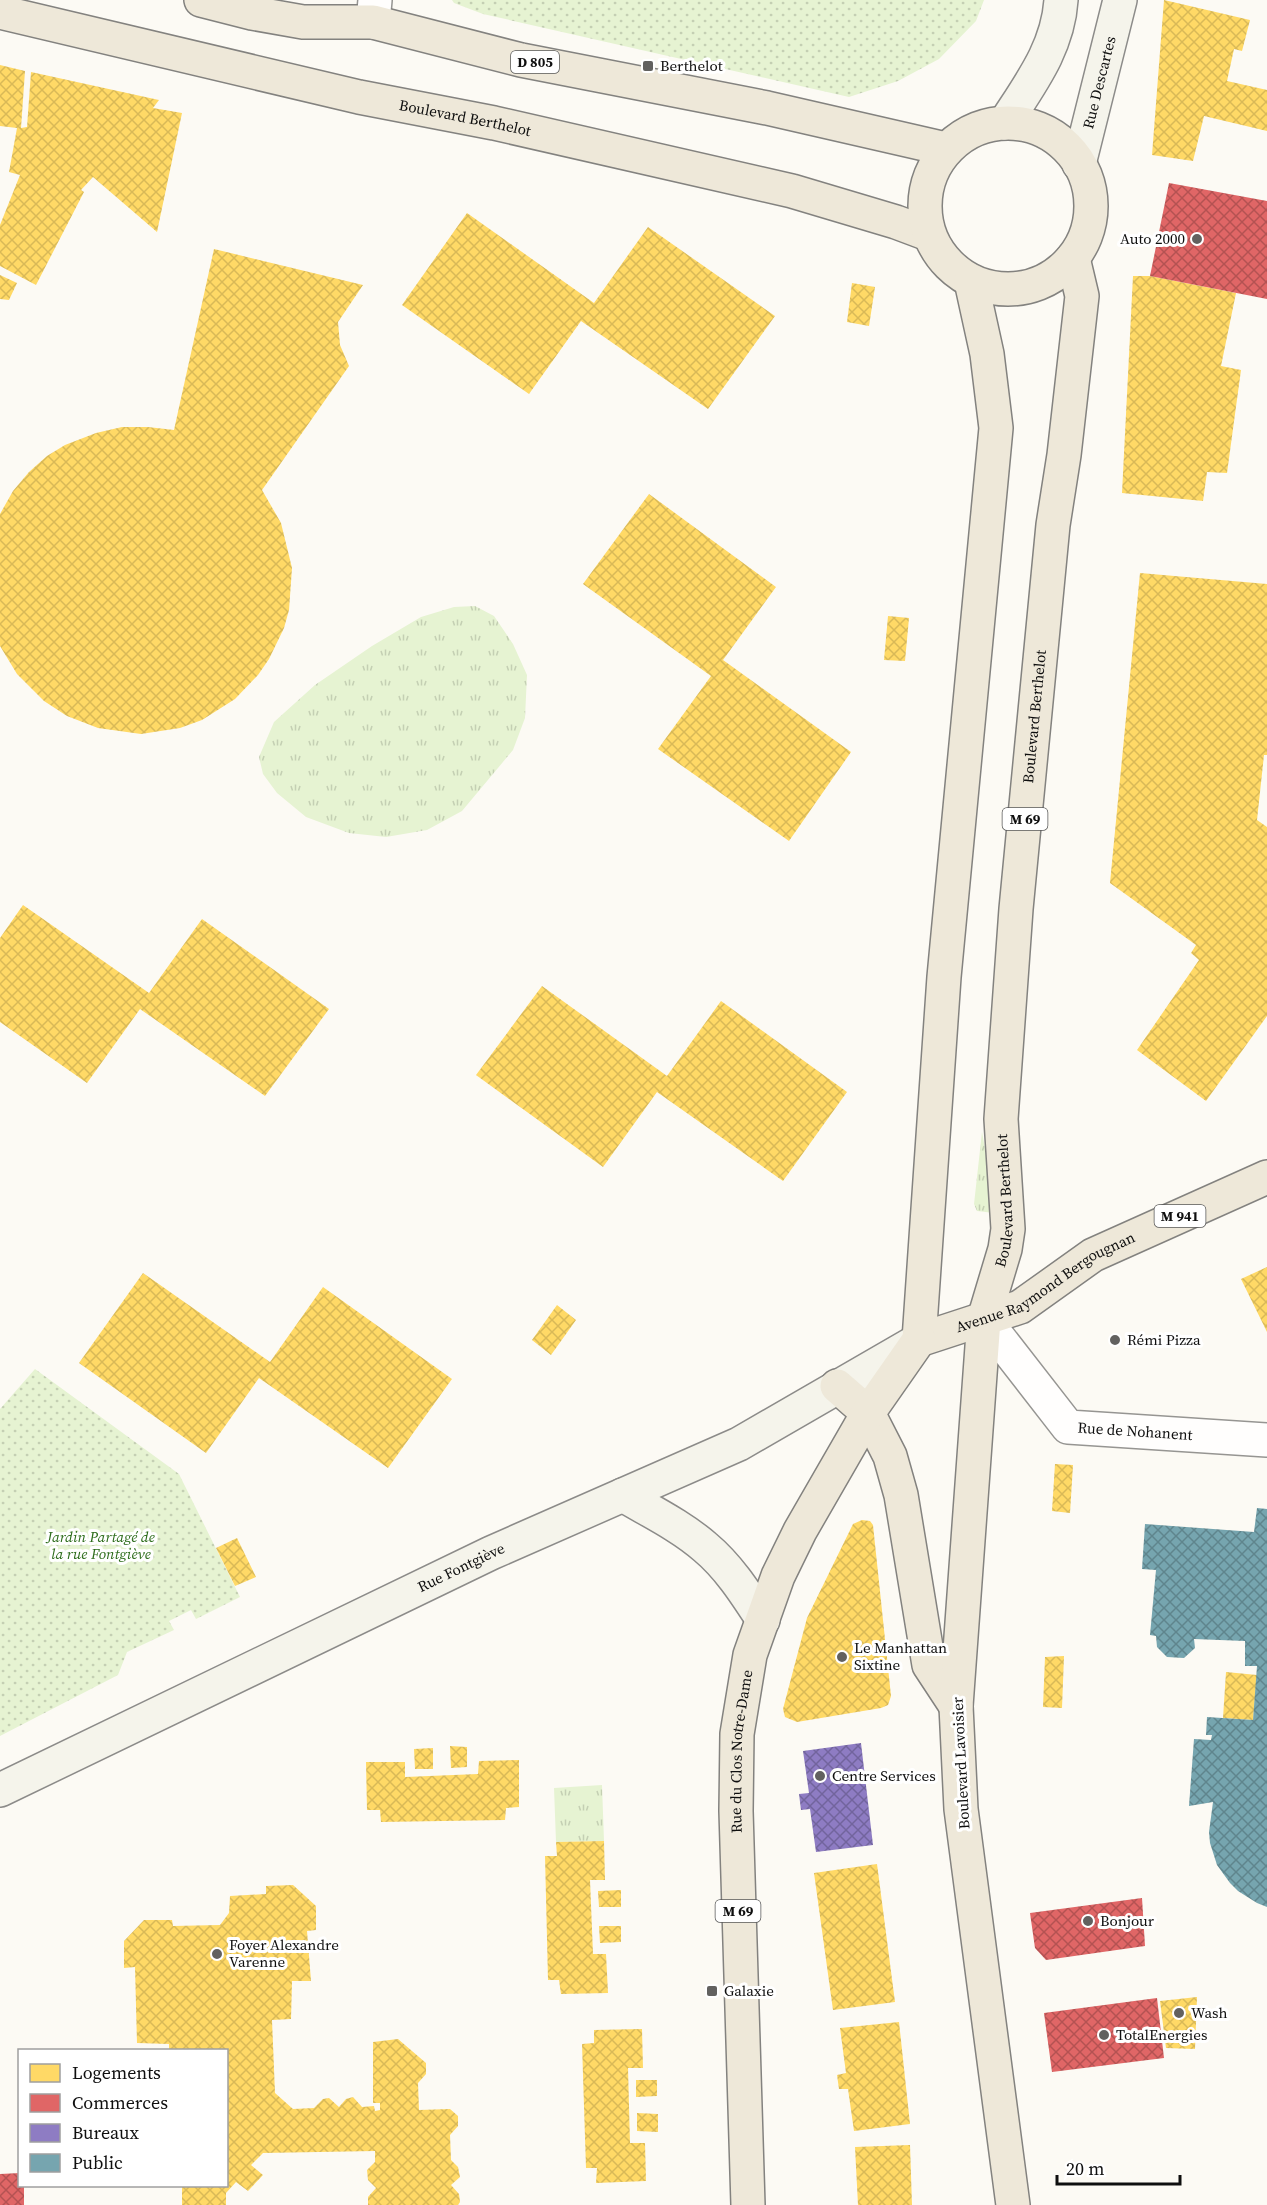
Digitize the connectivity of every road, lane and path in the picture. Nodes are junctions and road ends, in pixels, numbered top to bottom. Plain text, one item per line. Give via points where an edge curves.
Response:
1 (201, 0) edge
2 (1061, 0) edge
3 (1120, 0) edge
4 (374, 11) edge
5 (0, 12) edge
6 (1005, 123) junction
7 (946, 148) junction
8 (1079, 164) junction
9 (928, 234) junction
10 (1073, 258) junction
11 (970, 282) junction
12 (1267, 1177) edge
13 (984, 1319) junction
14 (919, 1340) junction
15 (837, 1386) junction
16 (868, 1413) junction
17 (1267, 1440) edge
18 (622, 1495) junction
19 (763, 1620) junction
20 (956, 1706) junction
21 (0, 1790) edge
22 (748, 2205) edge
23 (1013, 2205) edge

1 - 4 main road, D 805 via 303,22
2 - 6 main road via 1054,37 1044,62
3 - 8 main road, Rue Descartes
4 - 7 main road, D 805 via 521,60
5 - 9 main road, Boulevard Berthelot via 359,97 494,123 792,191
6 - 7 main road via 984,126
6 - 8 main road via 1027,125 1048,133
7 - 9 main road via 923,211
8 - 10 main road via 1087,182 1089,221
9 - 11 main road via 945,262
10 - 11 main road via 1048,281 1027,288 993,289
10 - 13 main road, Boulevard Berthelot / M 69 via 1082,296 1053,525 1016,909 1001,1119 1008,1229
11 - 14 main road via 987,354 995,438 944,977
12 - 13 main road, Avenue Raymond Bergougnan / M 941 via 1093,1255 1020,1307
13 - 14 main road, Avenue Raymond Bergougnan / M 941
13 - 17 street, Rue de Nohanent via 1068,1427
13 - 20 main road, Boulevard Lavoisier / M 69
14 - 15 main road, Rue Fontgiève
14 - 16 main road, Rue du Clos Notre-Dame / M 69
15 - 16 main road
15 - 18 main road, Rue Fontgiève via 739,1444
16 - 19 main road, Rue du Clos Notre-Dame / M 69 via 800,1531 778,1576
16 - 20 main road via 890,1456 901,1495 929,1665
18 - 19 main road via 705,1546
18 - 21 main road, Rue Fontgiève via 491,1553
19 - 22 main road, Rue du Clos Notre-Dame / M 69 via 750,1655 737,1734 738,1934
20 - 23 main road, Boulevard Lavoisier / M 69 via 961,1809

